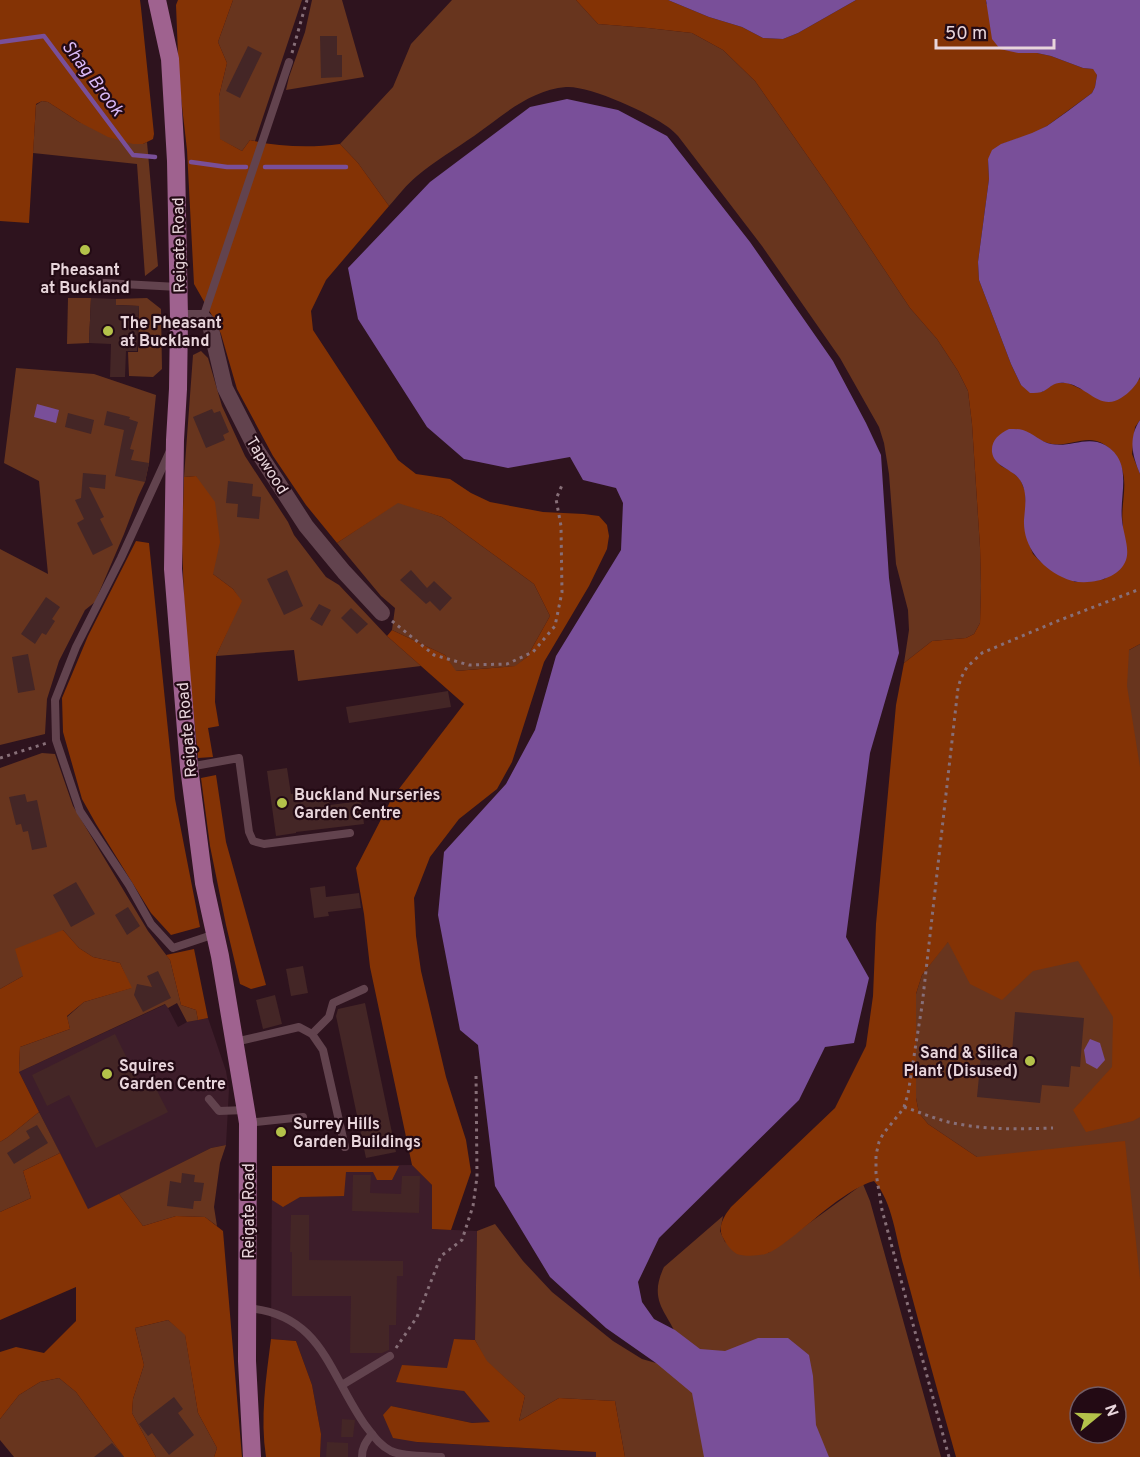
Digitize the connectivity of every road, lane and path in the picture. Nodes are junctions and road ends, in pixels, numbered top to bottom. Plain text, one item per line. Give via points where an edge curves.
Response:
1 (157, 0) edge
2 (307, 0) edge
3 (289, 62) joint
4 (104, 283) dead end
5 (178, 287) junction
6 (179, 318) junction
7 (203, 318) junction
8 (175, 440) junction
9 (563, 483) dead end
10 (1140, 589) edge
11 (382, 613) joint
12 (56, 740) junction
13 (0, 758) edge
14 (189, 767) junction
15 (350, 832) dead end
16 (215, 934) junction
17 (364, 990) dead end
18 (312, 1034) junction
19 (234, 1042) junction
20 (476, 1073) dead end
21 (209, 1099) dead end
22 (904, 1107) junction
23 (247, 1117) junction
24 (303, 1117) dead end
25 (1053, 1128) dead end
26 (345, 1148) dead end
27 (247, 1308) junction
28 (390, 1356) joint
29 (342, 1385) junction
30 (372, 1434) junction
31 (252, 1457) edge
32 (362, 1457) edge
33 (441, 1457) edge
34 (949, 1457) edge

1 - 5 main road, Reigate Road via 170,59
2 - 3 path
3 - 7 lane
4 - 5 lane
5 - 6 main road, Reigate Road
6 - 7 street
6 - 8 main road, Reigate Road
7 - 11 street, Tapwood via 210,325 225,388 256,449 306,526
8 - 12 lane via 76,647 55,700
8 - 14 main road, Reigate Road via 173,569
9 - 11 path via 556,499 561,526 562,592 555,626 533,652 507,664 469,665 434,656
10 - 22 path via 994,647 974,660 961,678 919,1027
12 - 13 path
12 - 16 lane via 80,811 150,924 173,948
14 - 15 lane via 239,758 253,841 264,844
14 - 16 main road, Reigate Road via 204,883
16 - 19 main road, Reigate Road
17 - 18 lane via 333,1003 329,1017
18 - 19 lane via 299,1027
18 - 26 lane via 323,1050
19 - 23 main road, Reigate Road
20 - 28 path via 477,1177 473,1206 462,1240 441,1256 417,1317
21 - 23 lane via 219,1111
22 - 25 path via 958,1124 1003,1129
22 - 34 path via 879,1142 875,1166 882,1210
23 - 24 lane
23 - 27 main road, Reigate Road
27 - 29 lane via 278,1314 305,1331
27 - 31 main road, Reigate Road
28 - 29 lane
29 - 30 lane
30 - 32 lane via 365,1442
30 - 33 lane via 398,1453

